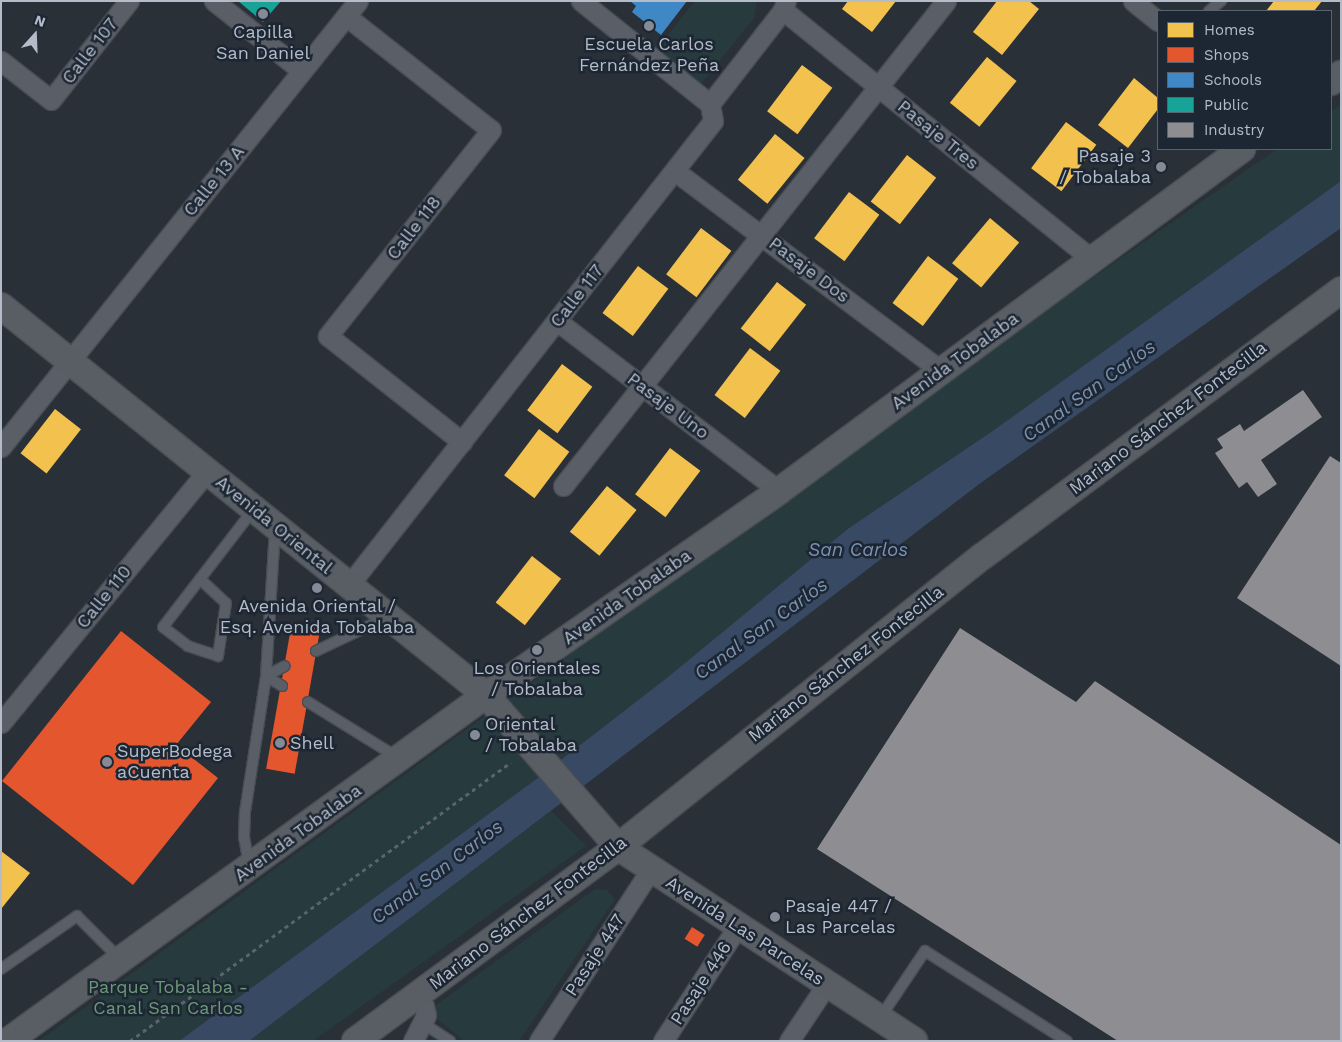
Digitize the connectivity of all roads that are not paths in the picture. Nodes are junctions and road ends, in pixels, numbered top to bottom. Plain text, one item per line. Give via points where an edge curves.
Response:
1 (129, 1) edge
2 (214, 1) edge
3 (358, 1) edge
4 (581, 1) edge
5 (946, 1) edge
6 (1133, 1) edge
7 (1221, 1) edge
8 (784, 6) edge
9 (1211, 10) edge
10 (346, 16) junction
11 (1157, 20) edge
12 (1, 61) edge
13 (302, 71) junction
14 (879, 87) junction
15 (710, 104) junction
16 (1241, 150) edge
17 (675, 171) junction
18 (761, 235) junction
19 (1093, 260) junction
20 (1341, 290) edge
21 (1, 306) edge
22 (557, 321) junction
23 (70, 361) junction
24 (941, 371) junction
25 (641, 386) junction
26 (462, 442) junction
27 (1, 447) edge
28 (207, 471) junction
29 (562, 486) dead end
30 (778, 491) junction
31 (254, 509) junction
32 (275, 526) junction
33 (200, 579) junction
34 (349, 585) junction
35 (389, 617) junction
36 (316, 652) dead end
37 (285, 666) dead end
38 (266, 676) junction
39 (282, 686) dead end
40 (486, 695) junction
41 (308, 702) dead end
42 (1, 723) edge
43 (400, 759) junction
44 (586, 810) joint
45 (618, 847) junction
46 (249, 868) junction
47 (651, 869) junction
48 (738, 926) junction
49 (121, 960) junction
50 (1, 969) edge
51 (827, 984) junction
52 (416, 996) junction
53 (880, 1018) junction
54 (424, 1024) junction
55 (8, 1041) edge
56 (355, 1041) edge
57 (413, 1041) edge
58 (450, 1041) edge
59 (538, 1041) edge
60 (663, 1041) edge
61 (790, 1041) edge
62 (914, 1041) edge
63 (1067, 1041) edge

1 - 12 street, Calle 107 via 51,100
2 - 13 street
3 - 10 street, Calle 13 A
4 - 15 street
5 - 14 street
6 - 11 street
7 - 9 lane
8 - 14 street, Pasaje Tres
8 - 15 street
10 - 13 street, Calle 13 A
10 - 26 street, Calle 118 via 491,130 328,336
13 - 23 street, Calle 13 A
14 - 18 street
14 - 19 street, Pasaje Tres
15 - 17 street, Calle 117 via 713,121
16 - 19 main road, Avenida Tobalaba
17 - 18 street, Pasaje Dos
17 - 22 street, Calle 117
18 - 24 street, Pasaje Dos
18 - 25 street
19 - 24 main road, Avenida Tobalaba
20 - 45 main road, Mariano Sánchez Fontecilla via 983,556
21 - 23 main road, Avenida Oriental
22 - 25 street, Pasaje Uno
22 - 26 street, Calle 117
23 - 27 street, Calle 13 A
23 - 28 main road, Avenida Oriental
24 - 30 main road, Avenida Tobalaba
25 - 29 street
25 - 30 street, Pasaje Uno
26 - 34 street, Calle 117
28 - 31 main road, Avenida Oriental
28 - 42 street, Calle 110
30 - 40 main road, Avenida Tobalaba
31 - 32 main road, Avenida Oriental
31 - 33 lane
32 - 34 main road, Avenida Oriental
32 - 38 lane
33 - 33 lane via 163,627 188,646 218,656 226,603
34 - 35 main road, Avenida Oriental
35 - 36 lane
35 - 40 main road, Avenida Oriental
37 - 38 lane
38 - 39 lane
38 - 46 lane via 245,812 244,838
40 - 43 main road, Avenida Tobalaba
40 - 44 main road, Avenida Oriental
41 - 43 lane
43 - 46 main road, Avenida Tobalaba
44 - 45 main road, Avenida Las Parcelas
45 - 47 main road, Avenida Las Parcelas
45 - 52 main road, Mariano Sánchez Fontecilla
46 - 49 main road, Avenida Tobalaba
47 - 48 main road, Avenida Las Parcelas
47 - 59 street, Pasaje 447
48 - 51 main road, Avenida Las Parcelas
48 - 60 street, Pasaje 446
49 - 50 lane via 77,916
49 - 55 main road, Avenida Tobalaba
51 - 53 main road, Avenida Las Parcelas
51 - 61 street
52 - 54 street via 424,1006
52 - 56 main road, Mariano Sánchez Fontecilla
53 - 62 main road, Avenida Las Parcelas
53 - 63 lane via 925,951
54 - 57 street
54 - 58 lane

